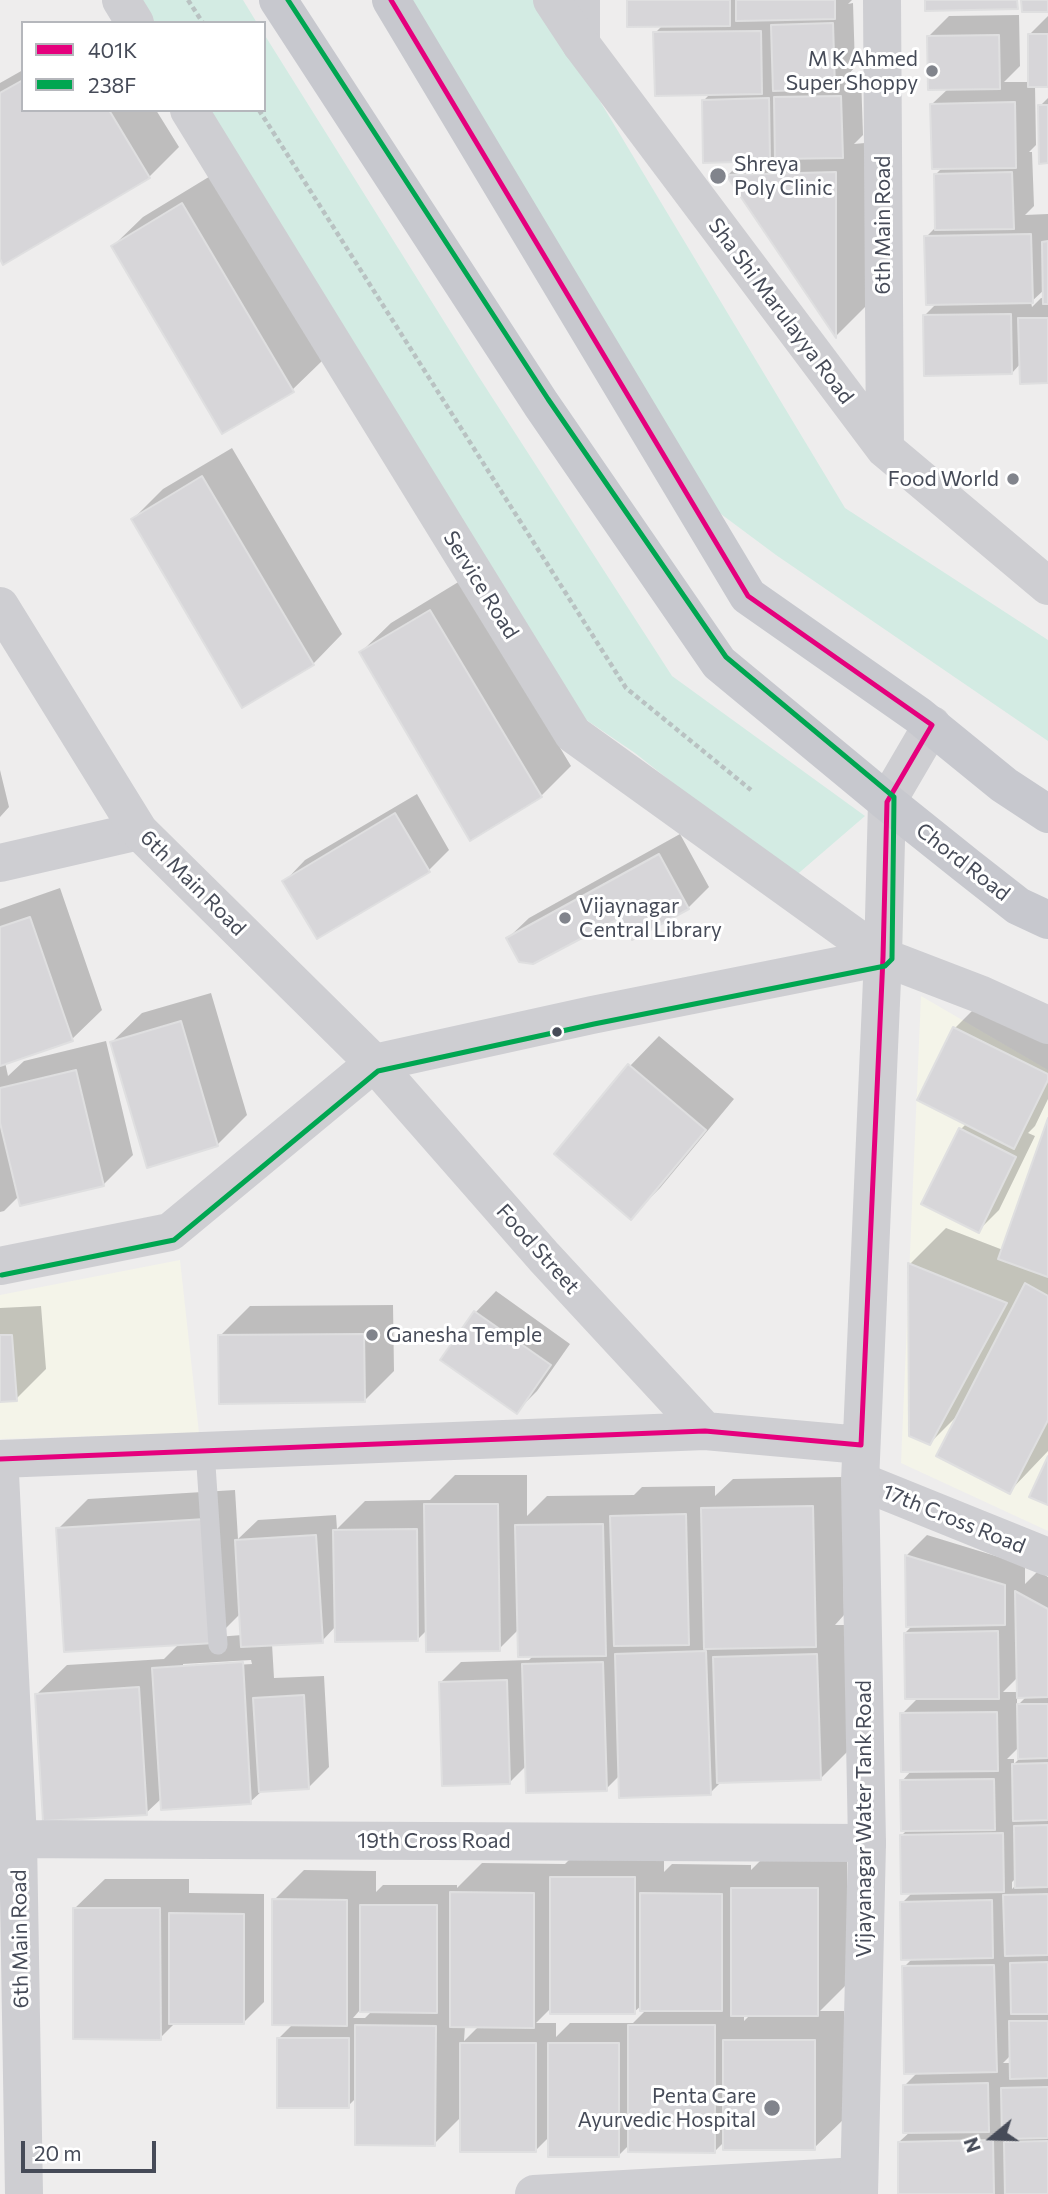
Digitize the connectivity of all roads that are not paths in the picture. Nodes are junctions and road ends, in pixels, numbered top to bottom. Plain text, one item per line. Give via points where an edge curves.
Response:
1 (121, 0) edge
2 (278, 0) edge
3 (391, 0) edge
4 (552, 0) edge
5 (581, 0) edge
6 (882, 0) edge
7 (134, 21) edge
8 (581, 44) junction
9 (190, 112) edge
10 (885, 449) junction
11 (1048, 586) edge
12 (0, 606) edge
13 (932, 725) junction
14 (887, 802) junction
15 (1048, 814) edge
16 (139, 831) junction
17 (0, 863) edge
18 (1048, 920) edge
19 (883, 957) junction
20 (1048, 1025) edge
21 (374, 1063) junction
22 (0, 1266) edge
23 (705, 1431) junction
24 (205, 1450) junction
25 (0, 1459) edge
26 (860, 1463) junction
27 (0, 1475) edge
28 (1048, 1557) edge
29 (218, 1645) dead end
30 (9, 1839) edge
31 (867, 1843) junction
32 (859, 2185) edge
33 (24, 2194) edge
34 (534, 2194) edge

1 - 7 street
2 - 14 main road, Chord Road via 541,404 719,663
3 - 13 main road via 748,596
4 - 8 street, Sha Shi Marulayya Road
5 - 8 street
6 - 10 street, 6th Main Road
8 - 10 street, Sha Shi Marulayya Road
9 - 19 street, Service Road via 573,734
10 - 11 street, Sha Shi Marulayya Road
12 - 16 street, 6th Main Road
13 - 14 street
13 - 15 main road via 1004,785
14 - 18 main road, Chord Road via 1018,906
14 - 19 street, Vijayanagar Water Tank Road
16 - 17 street
16 - 21 street, 6th Main Road
19 - 20 street
19 - 21 street
19 - 26 street, Vijayanagar Water Tank Road
21 - 22 street via 170,1232
21 - 23 street, Food Street
23 - 24 street, 17th Cross Road
23 - 26 street, 17th Cross Road
24 - 25 street, 17th Cross Road
24 - 29 lane
26 - 28 street, 17th Cross Road
26 - 31 street, Vijayanagar Water Tank Road
27 - 30 street, 6th Main Road
30 - 31 street, 19th Cross Road
30 - 33 street, 6th Main Road
31 - 32 street, Vijayanagar Water Tank Road
32 - 34 street

